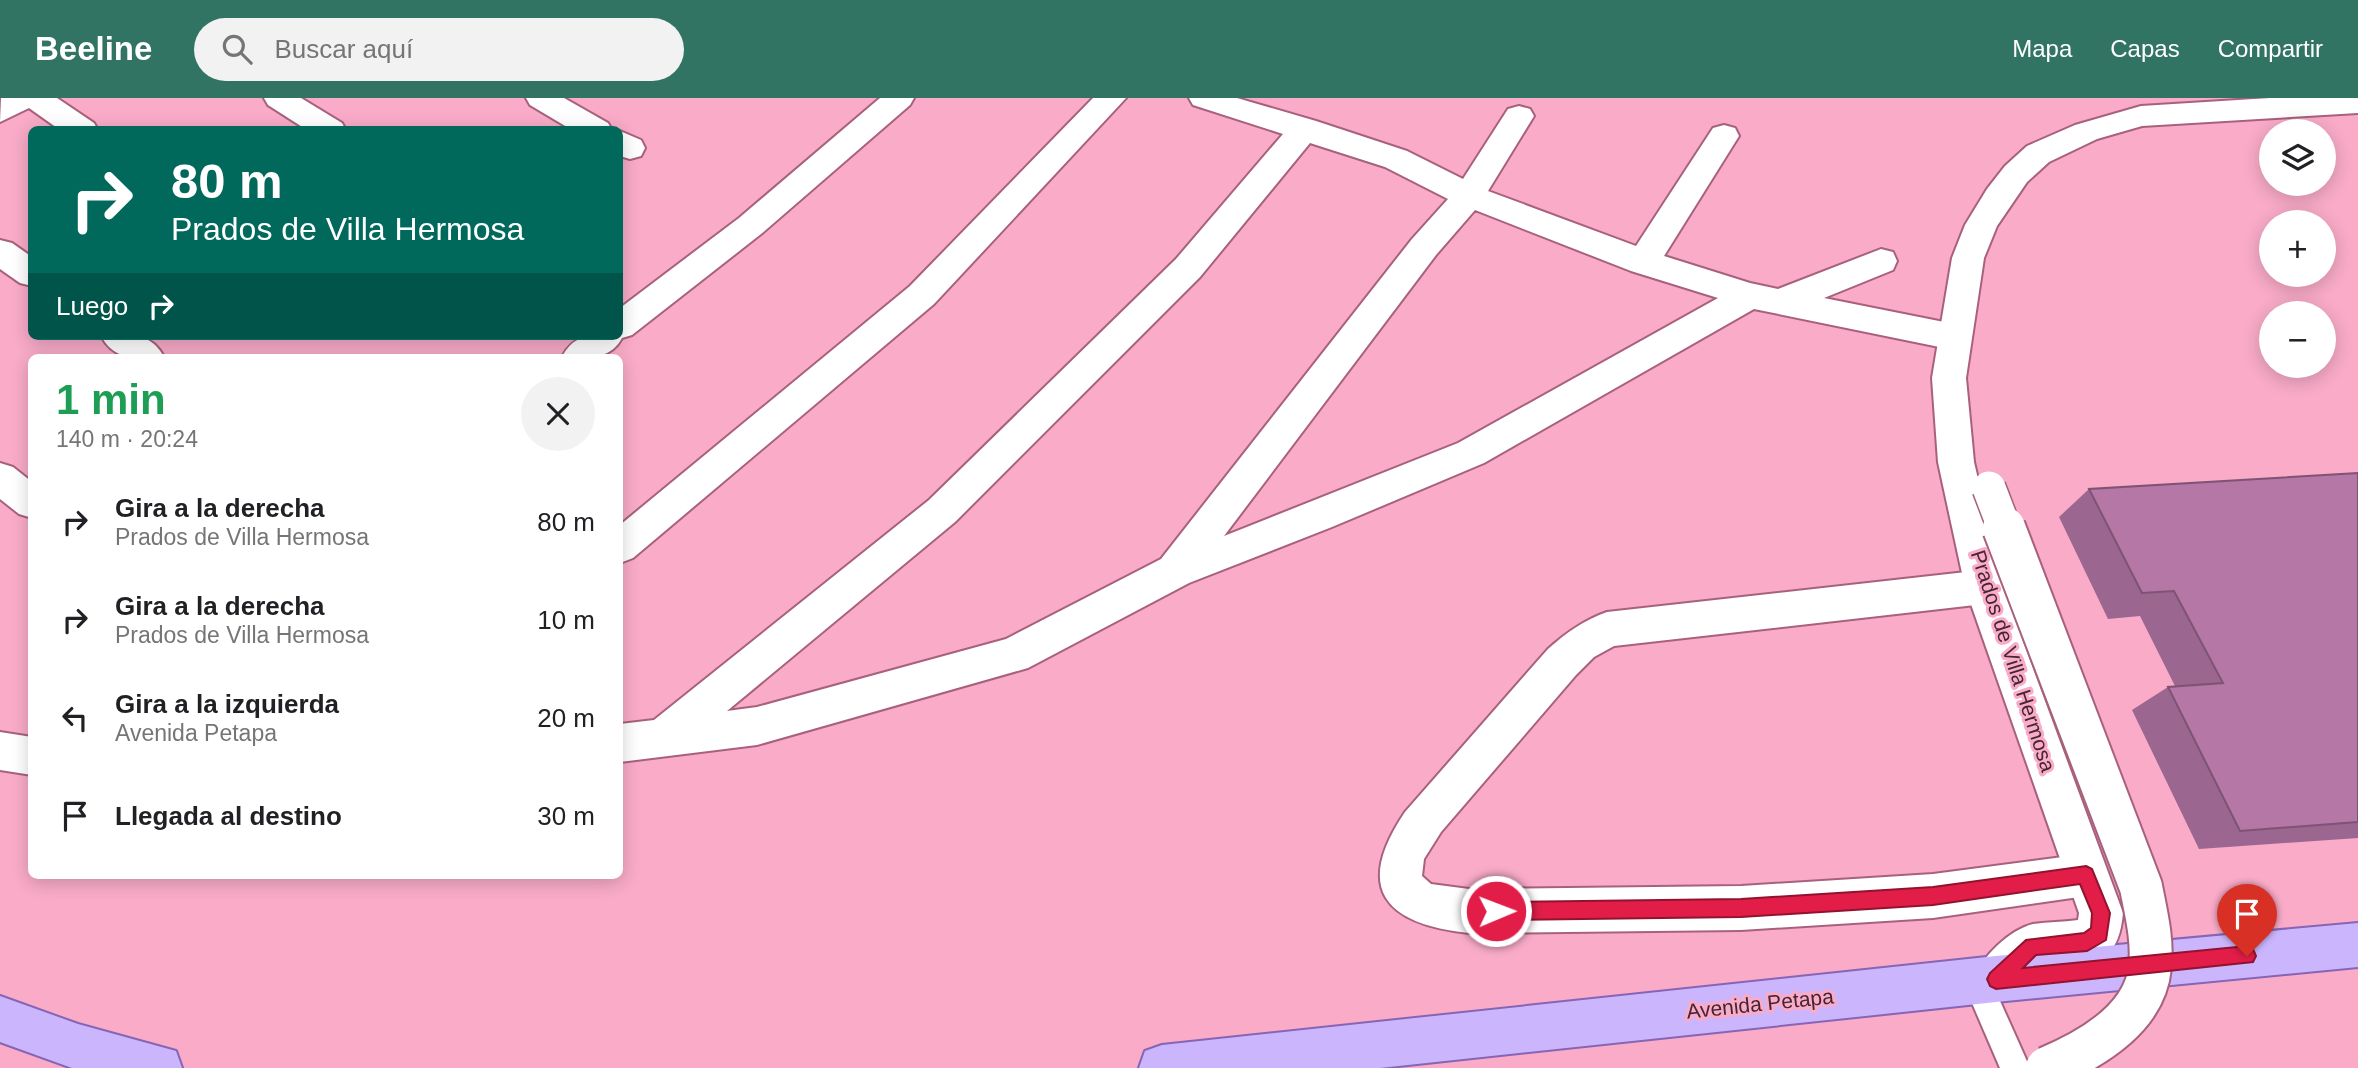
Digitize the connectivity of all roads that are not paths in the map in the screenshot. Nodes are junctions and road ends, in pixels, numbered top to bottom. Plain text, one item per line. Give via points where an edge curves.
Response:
1 (24, 98) edge
2 (35, 98) edge
3 (279, 98) edge
4 (899, 98) edge
5 (1111, 98) edge
6 (1204, 98) edge
7 (562, 102) edge
8 (2358, 103) edge
9 (0, 112) edge
10 (1519, 116) dead end
11 (77, 126) edge
12 (324, 126) edge
13 (592, 126) edge
14 (1305, 128) junction
15 (1724, 136) dead end
16 (1469, 196) junction
17 (0, 252) edge
18 (1881, 261) dead end
19 (1643, 262) junction
20 (28, 271) edge
21 (1765, 299) junction
22 (623, 324) edge
23 (1954, 337) junction
24 (124, 340) edge
25 (601, 340) edge
26 (143, 354) edge
27 (583, 354) edge
28 (1950, 378) junction
29 (0, 478) edge
30 (28, 500) edge
31 (623, 544) edge
32 (1175, 571) junction
33 (1984, 587) junction
34 (664, 737) junction
35 (623, 743) edge
36 (2086, 875) junction
37 (2358, 945) edge
38 (1986, 981) junction
39 (0, 1019) edge
40 (139, 1066) edge
41 (1162, 1068) edge
42 (2015, 1068) edge
43 (2047, 1068) edge

1 - 9 street
2 - 11 street
3 - 12 street
4 - 22 street via 750,226
5 - 31 street via 922,295
6 - 14 street
7 - 13 street
8 - 23 street, Prados de Villa Hermosa via 2141,116 2086,132 2038,154 2016,174 1981,225 1968,258
10 - 16 street
14 - 16 street via 1396,159
14 - 34 street via 1188,268 942,511
15 - 19 street
16 - 19 street
16 - 32 street via 1424,247
17 - 20 street
18 - 21 street
19 - 21 street
21 - 23 street
21 - 32 street via 1471,453
23 - 28 street, Prados de Villa Hermosa
24 - 26 street
25 - 27 street
28 - 33 street, Prados de Villa Hermosa via 1955,463
28 - 43 street, bridge via 2141,887 2150,930 2150,969 2127,1017 2100,1043
29 - 30 street
32 - 34 street via 1014,655 757,726
33 - 36 street, Prados de Villa Hermosa
33 - 36 street via 1607,629 1562,662 1426,818 1408,841 1400,863 1403,884 1414,899 1468,911 1741,908 1933,896
34 - 35 street
36 - 38 street, Prados de Villa Hermosa via 2101,913 2099,933 2087,942 2032,947
37 - 38 main road, Avenida Petapa
38 - 41 main road, Avenida Petapa
38 - 42 lane
39 - 40 main road

